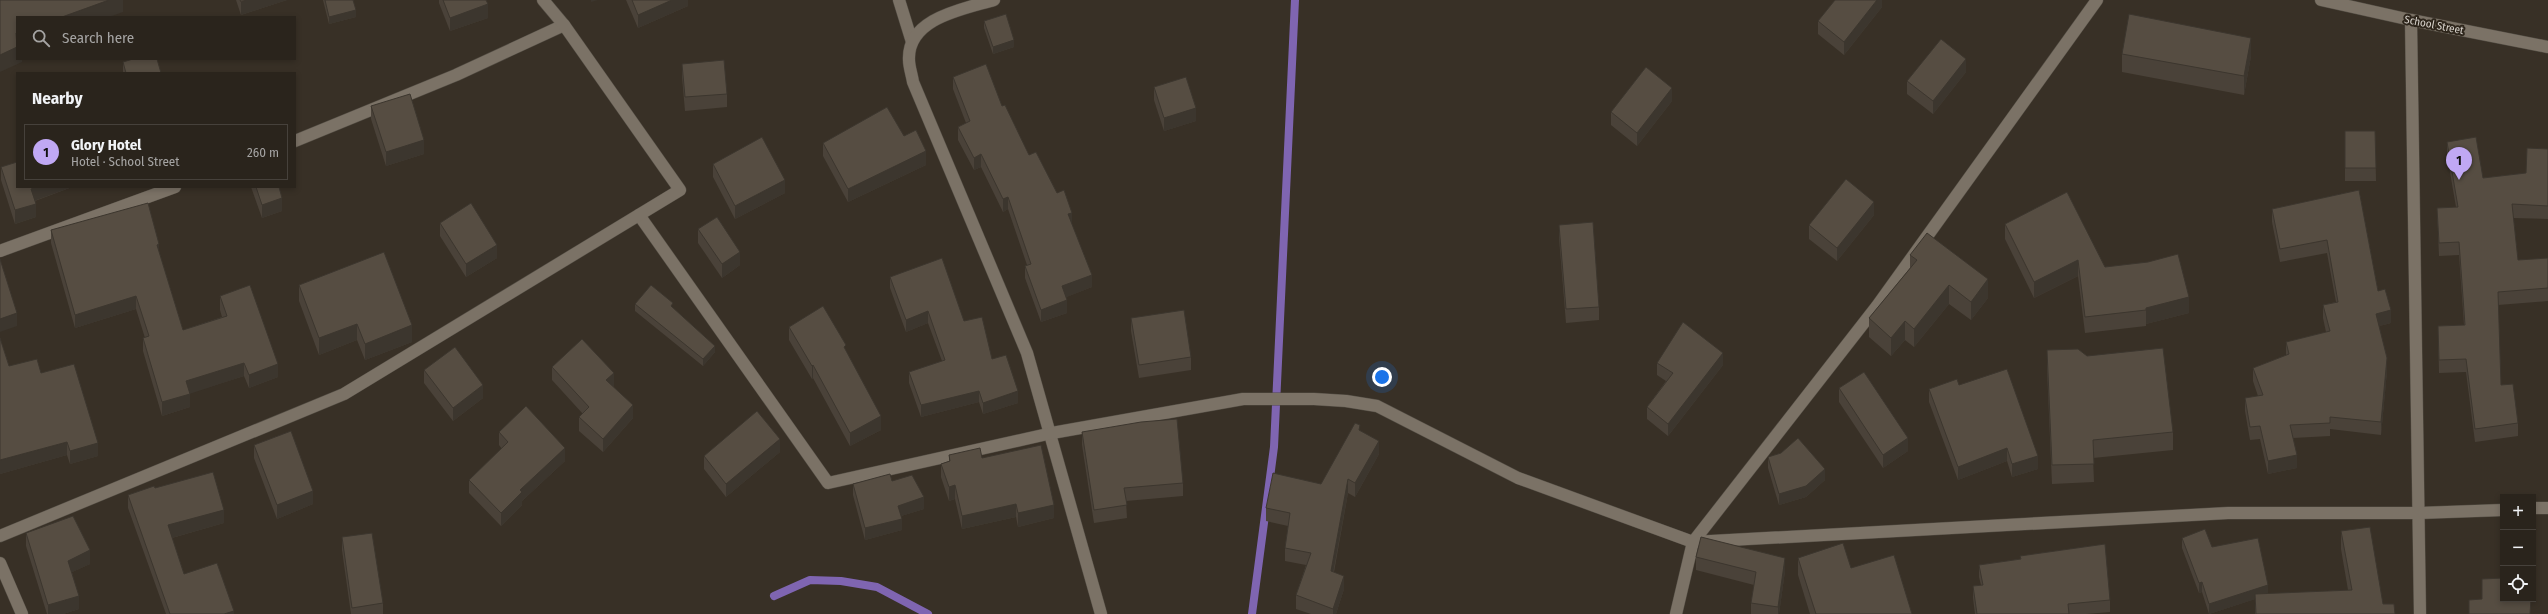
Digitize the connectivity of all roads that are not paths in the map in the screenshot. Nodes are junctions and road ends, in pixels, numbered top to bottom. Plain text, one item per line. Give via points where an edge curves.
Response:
1 (543, 0) edge
2 (899, 0) edge
3 (994, 0) edge
4 (2097, 0) edge
5 (2322, 0) edge
6 (2411, 20) junction
7 (564, 25) junction
8 (912, 42) junction
9 (2548, 47) edge
10 (296, 141) edge
11 (172, 188) edge
12 (639, 215) junction
13 (0, 251) edge
14 (1052, 433) junction
15 (2536, 508) edge
16 (2548, 508) edge
17 (2500, 510) edge
18 (2419, 513) junction
19 (0, 536) edge
20 (1693, 542) junction
21 (0, 563) edge
22 (22, 614) edge
23 (1102, 614) edge
24 (1676, 614) edge
25 (2420, 614) edge

1 - 7 street
2 - 8 street
3 - 8 street via 945,15 925,26
4 - 20 street via 1877,306
5 - 6 street, School Street
6 - 9 street, School Street
6 - 18 street
7 - 10 street via 456,75
7 - 12 street via 680,190
8 - 14 street via 909,59 913,82 1027,353
11 - 13 street
12 - 14 street via 828,483
12 - 19 street via 344,394
14 - 20 street via 1243,398 1314,399 1377,406 1518,478
14 - 23 street
15 - 16 street
17 - 18 street
18 - 20 street via 2228,513
18 - 25 street
20 - 24 street
21 - 22 street

